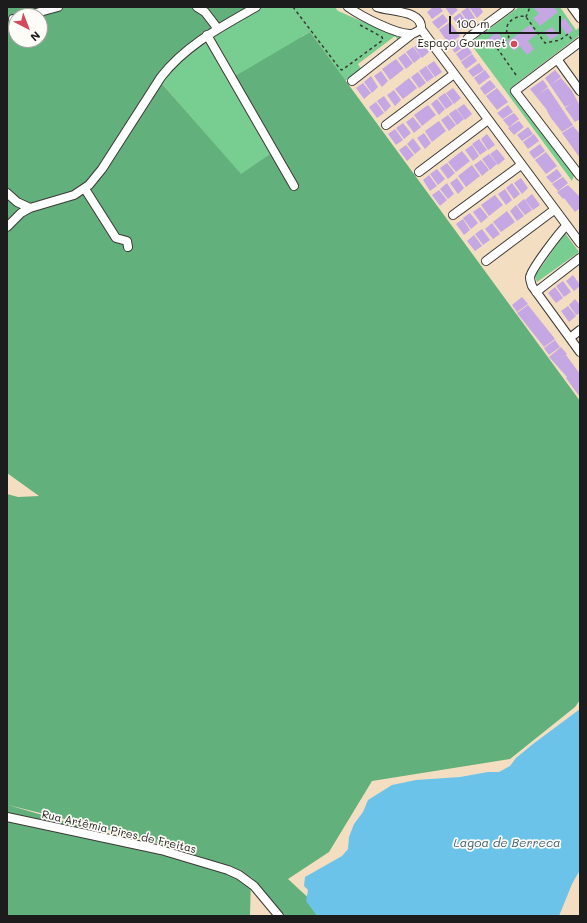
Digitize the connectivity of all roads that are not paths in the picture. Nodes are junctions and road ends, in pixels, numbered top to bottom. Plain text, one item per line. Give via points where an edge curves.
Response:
1 (58, 7) edge
2 (197, 7) edge
3 (256, 7) edge
4 (348, 7) edge
5 (377, 7) edge
6 (510, 7) edge
7 (572, 7) edge
8 (48, 10) edge
9 (580, 18) edge
10 (218, 29) junction
11 (420, 29) junction
12 (412, 34) junction
13 (207, 35) junction
14 (468, 38) dead end
15 (580, 42) edge
16 (557, 59) junction
17 (454, 74) junction
18 (352, 81) dead end
19 (580, 91) edge
20 (488, 120) junction
21 (386, 125) dead end
22 (521, 165) junction
23 (419, 172) dead end
24 (580, 176) edge
25 (294, 186) dead end
26 (85, 189) junction
27 (7, 193) edge
28 (30, 208) junction
29 (554, 210) junction
30 (453, 215) dead end
31 (566, 226) junction
32 (7, 228) edge
33 (580, 243) edge
34 (128, 248) dead end
35 (580, 258) edge
36 (486, 261) dead end
37 (536, 292) junction
38 (580, 330) edge
39 (570, 338) junction
40 (580, 352) edge
41 (7, 817) edge
42 (279, 916) edge

1 - 8 street
2 - 10 street via 205,12
3 - 10 street
4 - 12 street via 386,27
5 - 11 street via 414,16 420,22
6 - 14 street
7 - 9 street
10 - 13 street
11 - 12 street
11 - 17 street
12 - 18 street
13 - 25 street
13 - 26 street via 177,59 160,77 96,178
15 - 16 street
16 - 19 street
16 - 24 street via 515,91
17 - 20 street
17 - 21 street
20 - 22 street
20 - 23 street
22 - 29 street
22 - 30 street
26 - 28 street via 74,195
26 - 34 street via 116,238 126,241
27 - 28 street via 17,202
28 - 32 street via 21,213
29 - 31 street
29 - 36 street
31 - 33 street
31 - 37 street via 532,272 530,282
35 - 37 street
37 - 39 street
38 - 39 street
39 - 40 street
41 - 42 street, Rua Artêmia Pires de Freitas via 161,850 228,870 254,886

